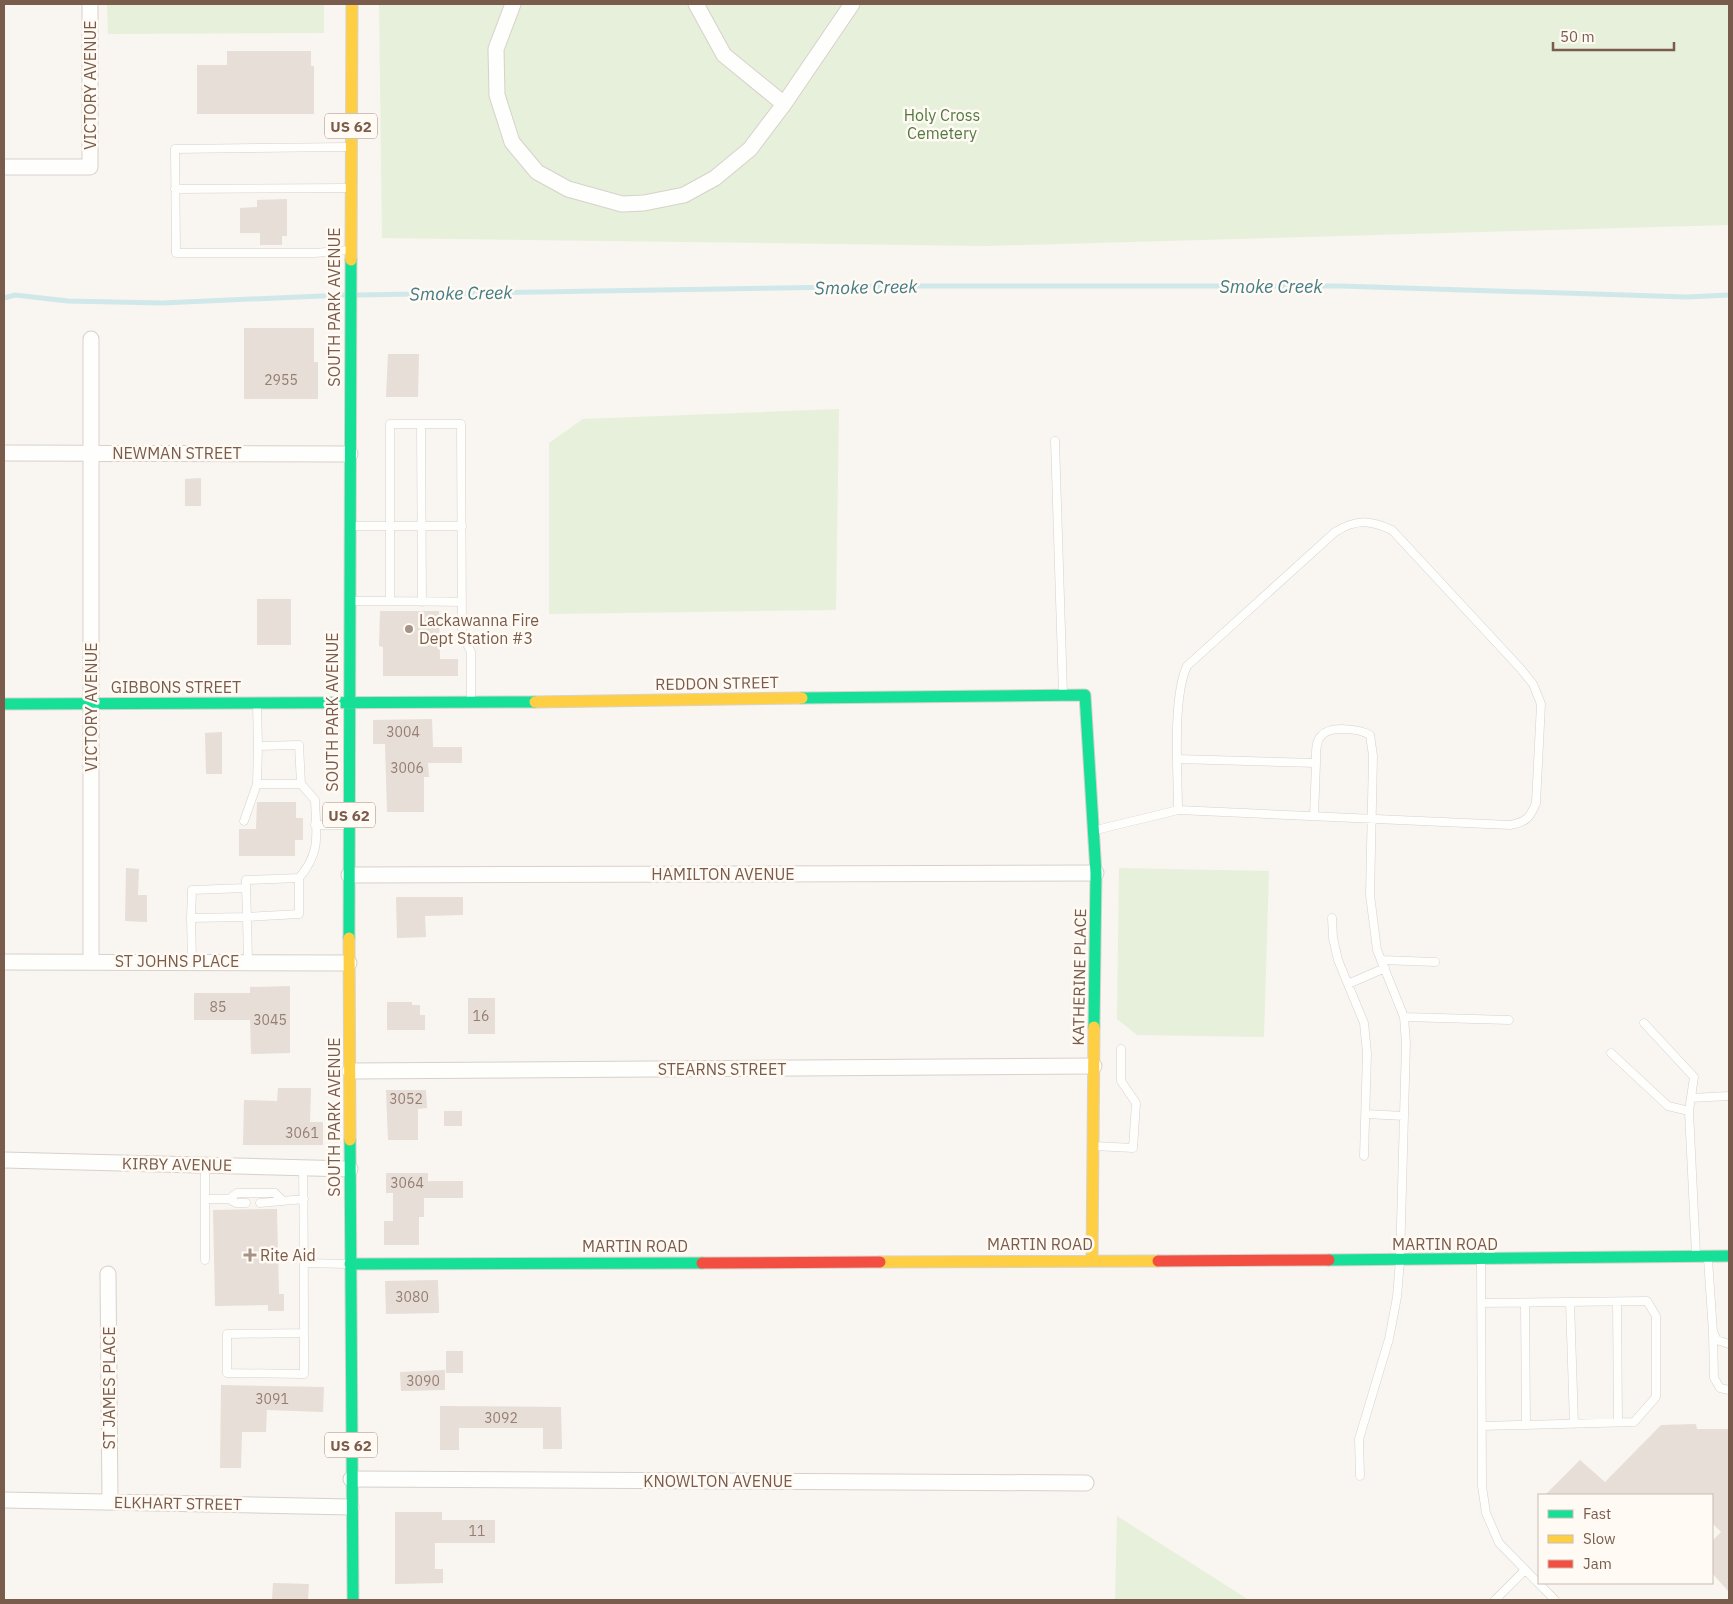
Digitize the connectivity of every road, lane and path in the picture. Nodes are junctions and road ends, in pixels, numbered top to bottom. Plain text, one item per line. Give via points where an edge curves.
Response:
1 (90, 4) edge
2 (352, 4) edge
3 (513, 4) edge
4 (696, 4) edge
5 (852, 4) edge
6 (784, 104) junction
7 (351, 147) junction
8 (4, 167) edge
9 (351, 188) junction
10 (175, 189) junction
11 (351, 249) junction
12 (91, 339) dead end
13 (421, 424) junction
14 (1055, 441) dead end
15 (4, 453) edge
16 (91, 453) junction
17 (350, 454) junction
18 (349, 526) junction
19 (390, 526) junction
20 (421, 526) junction
21 (462, 526) junction
22 (349, 600) junction
23 (390, 601) junction
24 (422, 602) junction
25 (462, 602) junction
26 (1063, 695) junction
27 (1086, 695) joint
28 (471, 702) junction
29 (4, 704) edge
30 (91, 704) junction
31 (257, 704) junction
32 (348, 704) junction
33 (258, 746) junction
34 (1178, 759) junction
35 (1316, 763) junction
36 (257, 784) junction
37 (301, 784) junction
38 (1178, 810) junction
39 (1314, 816) junction
40 (1372, 819) junction
41 (244, 821) dead end
42 (315, 825) junction
43 (349, 825) junction
44 (1094, 831) junction
45 (1096, 873) junction
46 (349, 875) junction
47 (299, 878) junction
48 (246, 888) junction
49 (247, 917) junction
50 (191, 918) junction
51 (1332, 918) dead end
52 (1382, 960) junction
53 (192, 961) junction
54 (248, 961) junction
55 (4, 962) edge
56 (91, 962) junction
57 (349, 962) junction
58 (1435, 962) dead end
59 (1385, 968) junction
60 (1348, 984) junction
61 (1404, 1017) junction
62 (1509, 1020) dead end
63 (1644, 1023) dead end
64 (1121, 1050) dead end
65 (1611, 1053) dead end
66 (1094, 1066) junction
67 (350, 1071) junction
68 (1729, 1096) edge
69 (1691, 1098) junction
70 (1689, 1111) junction
71 (1366, 1114) junction
72 (1404, 1116) junction
73 (1093, 1146) junction
74 (1364, 1156) dead end
75 (4, 1160) edge
76 (205, 1165) junction
77 (303, 1167) junction
78 (350, 1169) junction
79 (205, 1199) junction
80 (229, 1199) junction
81 (304, 1199) junction
82 (281, 1200) junction
83 (246, 1203) dead end
84 (260, 1203) dead end
85 (1729, 1256) edge
86 (1696, 1257) junction
87 (1708, 1257) junction
88 (205, 1260) dead end
89 (1092, 1260) junction
90 (1400, 1260) junction
91 (1481, 1260) junction
92 (304, 1263) junction
93 (350, 1264) junction
94 (108, 1274) dead end
95 (1570, 1302) junction
96 (1617, 1302) junction
97 (1481, 1303) junction
98 (1526, 1303) junction
99 (1712, 1332) junction
100 (304, 1333) junction
101 (1729, 1344) edge
102 (1729, 1390) edge
103 (1618, 1422) junction
104 (1574, 1424) junction
105 (1526, 1425) junction
106 (1482, 1426) junction
107 (1360, 1476) dead end
108 (351, 1479) junction
109 (1086, 1483) dead end
110 (4, 1500) edge
111 (110, 1502) junction
112 (351, 1507) junction
113 (1525, 1570) junction
114 (1538, 1583) edge
115 (1539, 1584) edge
116 (353, 1600) edge
117 (1494, 1600) edge
118 (1556, 1600) edge

1 - 8 street, VICTORY AVENUE via 90,166
2 - 7 street, SOUTH PARK AVENUE / US 62
3 - 6 street via 496,49 497,95 512,142 537,172 568,189 622,204 684,195 716,178 750,149
4 - 6 street via 724,55
5 - 6 street
7 - 9 street, SOUTH PARK AVENUE / US 62
7 - 10 lane via 175,149
9 - 10 lane
9 - 11 street, SOUTH PARK AVENUE / US 62
10 - 11 lane via 176,253 315,253
11 - 17 street, SOUTH PARK AVENUE / US 62
12 - 16 street, VICTORY AVENUE
13 - 19 lane via 390,424
13 - 20 lane
13 - 21 lane via 461,424
14 - 26 lane
15 - 16 street, NEWMAN STREET
16 - 17 street, NEWMAN STREET
16 - 30 street, VICTORY AVENUE
17 - 18 street, SOUTH PARK AVENUE / US 62
18 - 19 lane
18 - 22 street, SOUTH PARK AVENUE / US 62
19 - 20 lane
19 - 23 lane
20 - 21 lane
20 - 24 lane
21 - 25 lane
22 - 23 lane
22 - 32 street, SOUTH PARK AVENUE / US 62
23 - 24 lane
24 - 25 lane
25 - 28 lane via 462,634 471,652
26 - 27 street, REDDON STREET
26 - 28 street, REDDON STREET
27 - 44 street, KATHERINE PLACE
28 - 32 street, REDDON STREET
29 - 30 street, GIBBONS STREET
30 - 31 street, GIBBONS STREET
30 - 56 street, VICTORY AVENUE
31 - 32 street, GIBBONS STREET
31 - 33 lane
32 - 43 street, SOUTH PARK AVENUE / US 62
33 - 36 lane
33 - 37 lane via 299,745
34 - 35 lane
34 - 38 lane
34 - 40 lane via 1179,699 1181,679 1187,666 1335,532 1349,523 1379,524 1392,530 1520,668 1533,684 1541,704 1536,803 1531,816 1524,822 1510,825
35 - 39 lane
35 - 40 lane via 1317,744 1321,735 1328,731 1370,735 1373,745
36 - 37 lane
36 - 41 lane
37 - 42 lane via 315,800
38 - 39 lane
38 - 44 lane
39 - 40 lane
40 - 52 lane via 1370,895 1377,950
42 - 43 lane
42 - 47 lane via 316,850 311,864
43 - 46 street, SOUTH PARK AVENUE / US 62
44 - 45 street, KATHERINE PLACE
45 - 46 street, HAMILTON AVENUE
45 - 66 street, KATHERINE PLACE
46 - 57 street, SOUTH PARK AVENUE / US 62
47 - 48 lane via 246,880
47 - 49 lane via 299,914
48 - 49 lane
48 - 50 lane via 192,890
49 - 50 lane
49 - 54 lane
50 - 53 lane
51 - 60 lane via 1338,960
52 - 58 lane
52 - 59 lane
53 - 54 street, ST JOHNS PLACE
53 - 56 street, ST JOHNS PLACE
54 - 57 street, ST JOHNS PLACE
55 - 56 street, ST JOHNS PLACE
57 - 67 street, SOUTH PARK AVENUE / US 62
59 - 60 lane
59 - 61 lane
60 - 71 lane via 1364,1023
61 - 62 lane
61 - 72 lane
63 - 69 lane via 1694,1077
64 - 73 lane via 1121,1081 1136,1103 1134,1148
65 - 70 lane via 1668,1106
66 - 67 street, STEARNS STREET
66 - 73 street, KATHERINE PLACE
67 - 78 street, SOUTH PARK AVENUE / US 62
68 - 69 lane
69 - 70 lane
70 - 86 lane
71 - 72 lane
71 - 74 lane
72 - 90 lane
73 - 89 street, KATHERINE PLACE
75 - 76 street, KIRBY AVENUE
76 - 77 street, KIRBY AVENUE
76 - 79 lane
77 - 78 street, KIRBY AVENUE
77 - 81 lane
78 - 93 street, SOUTH PARK AVENUE / US 62
79 - 80 lane
79 - 88 lane
80 - 82 lane via 236,1193 275,1193
80 - 83 lane
81 - 82 lane
81 - 92 lane
82 - 84 lane
85 - 87 street, MARTIN ROAD
86 - 87 street, MARTIN ROAD
86 - 91 street, MARTIN ROAD
87 - 99 lane
89 - 90 street, MARTIN ROAD
89 - 93 street, MARTIN ROAD
90 - 91 street, MARTIN ROAD
90 - 107 lane via 1389,1339 1358,1439
91 - 97 lane
92 - 93 lane
92 - 100 lane
93 - 108 street, SOUTH PARK AVENUE / US 62
94 - 111 street, ST JAMES PLACE
95 - 96 lane
95 - 98 lane
95 - 104 lane
96 - 103 lane
96 - 103 lane via 1647,1302 1656,1316 1656,1397 1634,1422
97 - 98 lane
97 - 106 lane
98 - 105 lane
99 - 101 lane via 1717,1340
99 - 102 lane via 1714,1378 1720,1388
100 - 100 lane via 304,1374 227,1373 227,1334
103 - 104 lane
104 - 105 lane
105 - 106 lane
106 - 113 lane via 1482,1486 1486,1513 1499,1543
108 - 109 street, KNOWLTON AVENUE
108 - 112 street, SOUTH PARK AVENUE / US 62
110 - 111 street, ELKHART STREET
111 - 112 street, ELKHART STREET
112 - 116 street, SOUTH PARK AVENUE / US 62
113 - 114 lane
113 - 117 lane
115 - 118 lane

